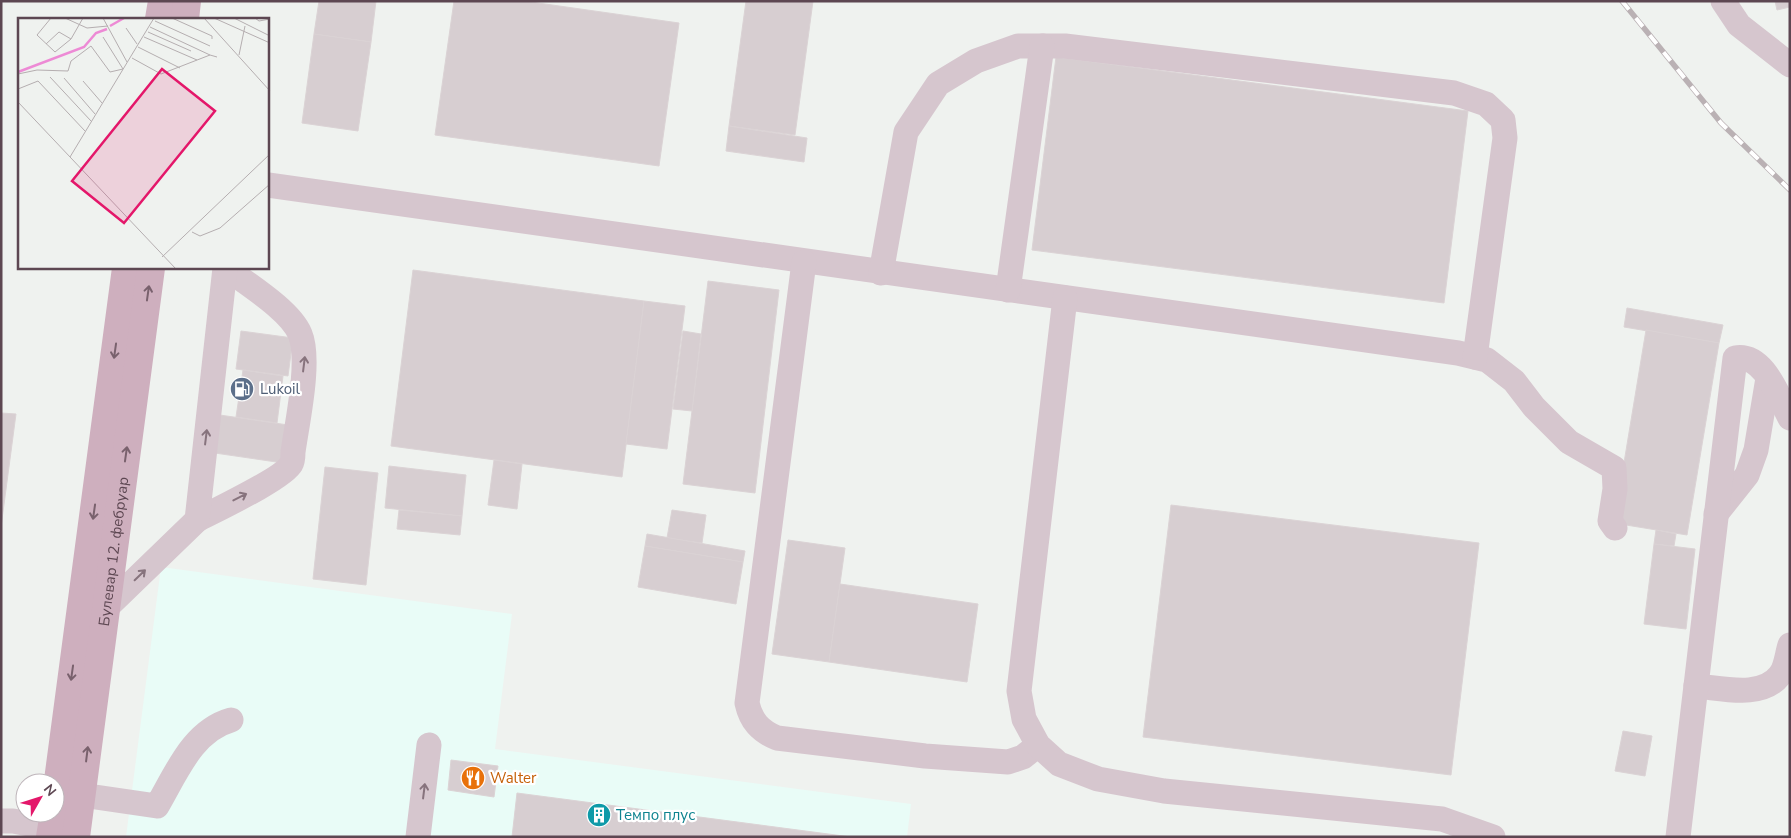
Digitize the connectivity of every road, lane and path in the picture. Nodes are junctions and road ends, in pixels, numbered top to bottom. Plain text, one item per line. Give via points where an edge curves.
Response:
1 (162, 1) edge
2 (187, 1) edge
3 (1723, 1) edge
4 (159, 18) edge
5 (185, 18) edge
6 (1042, 46) junction
7 (1790, 66) edge
8 (269, 185) edge
9 (804, 262) junction
10 (126, 269) edge
11 (151, 269) edge
12 (226, 269) edge
13 (227, 269) edge
14 (881, 272) junction
15 (1008, 290) junction
16 (1065, 298) junction
17 (1474, 357) junction
18 (1768, 378) junction
19 (1790, 418) edge
20 (1716, 514) junction
21 (197, 520) junction
22 (1616, 528) dead end
23 (105, 609) junction
24 (1790, 645) edge
25 (1696, 686) junction
26 (231, 720) dead end
27 (429, 745) dead end
28 (1038, 745) junction
29 (65, 774) edge
30 (65, 792) edge
31 (65, 815) edge
32 (1, 821) edge
33 (15, 821) edge
34 (418, 837) edge
35 (1494, 837) edge
36 (1678, 837) edge

1 - 4 main road
2 - 5 main road
3 - 7 street via 1739,25
6 - 14 street via 1018,46 976,61 938,84 906,132
6 - 15 street
6 - 17 street via 1065,46 1454,93 1486,104 1503,120 1505,138
8 - 9 street
9 - 14 street
9 - 28 street via 747,703 749,714 762,730 777,738 926,756 1008,762 1023,757
10 -> 29 main road, Булевар 12. фебруар
23 -> 11 main road, Булевар 12. фебруар
21 -> 12 street
21 -> 13 street via 282,473 291,464 294,452 305,353 300,333 275,305
14 - 15 street
15 - 16 street
16 - 17 street
16 - 28 street via 1019,691 1024,719
17 - 22 street via 1487,360 1514,381 1534,407 1569,442 1614,468 1615,489 1610,521
18 - 19 street
18 - 20 street via 1756,450 1747,476
18 - 20 street via 1753,360 1735,358
20 - 25 street
23 -> 21 street
30 -> 23 main road, Булевар 12. фебруар
24 - 25 street via 1782,674 1769,686 1755,690
25 - 36 street
26 - 31 street via 199,740 183,760 157,806
34 -> 27 street
28 - 35 street via 1059,764 1098,779 1164,791 1442,819
32 - 33 street

